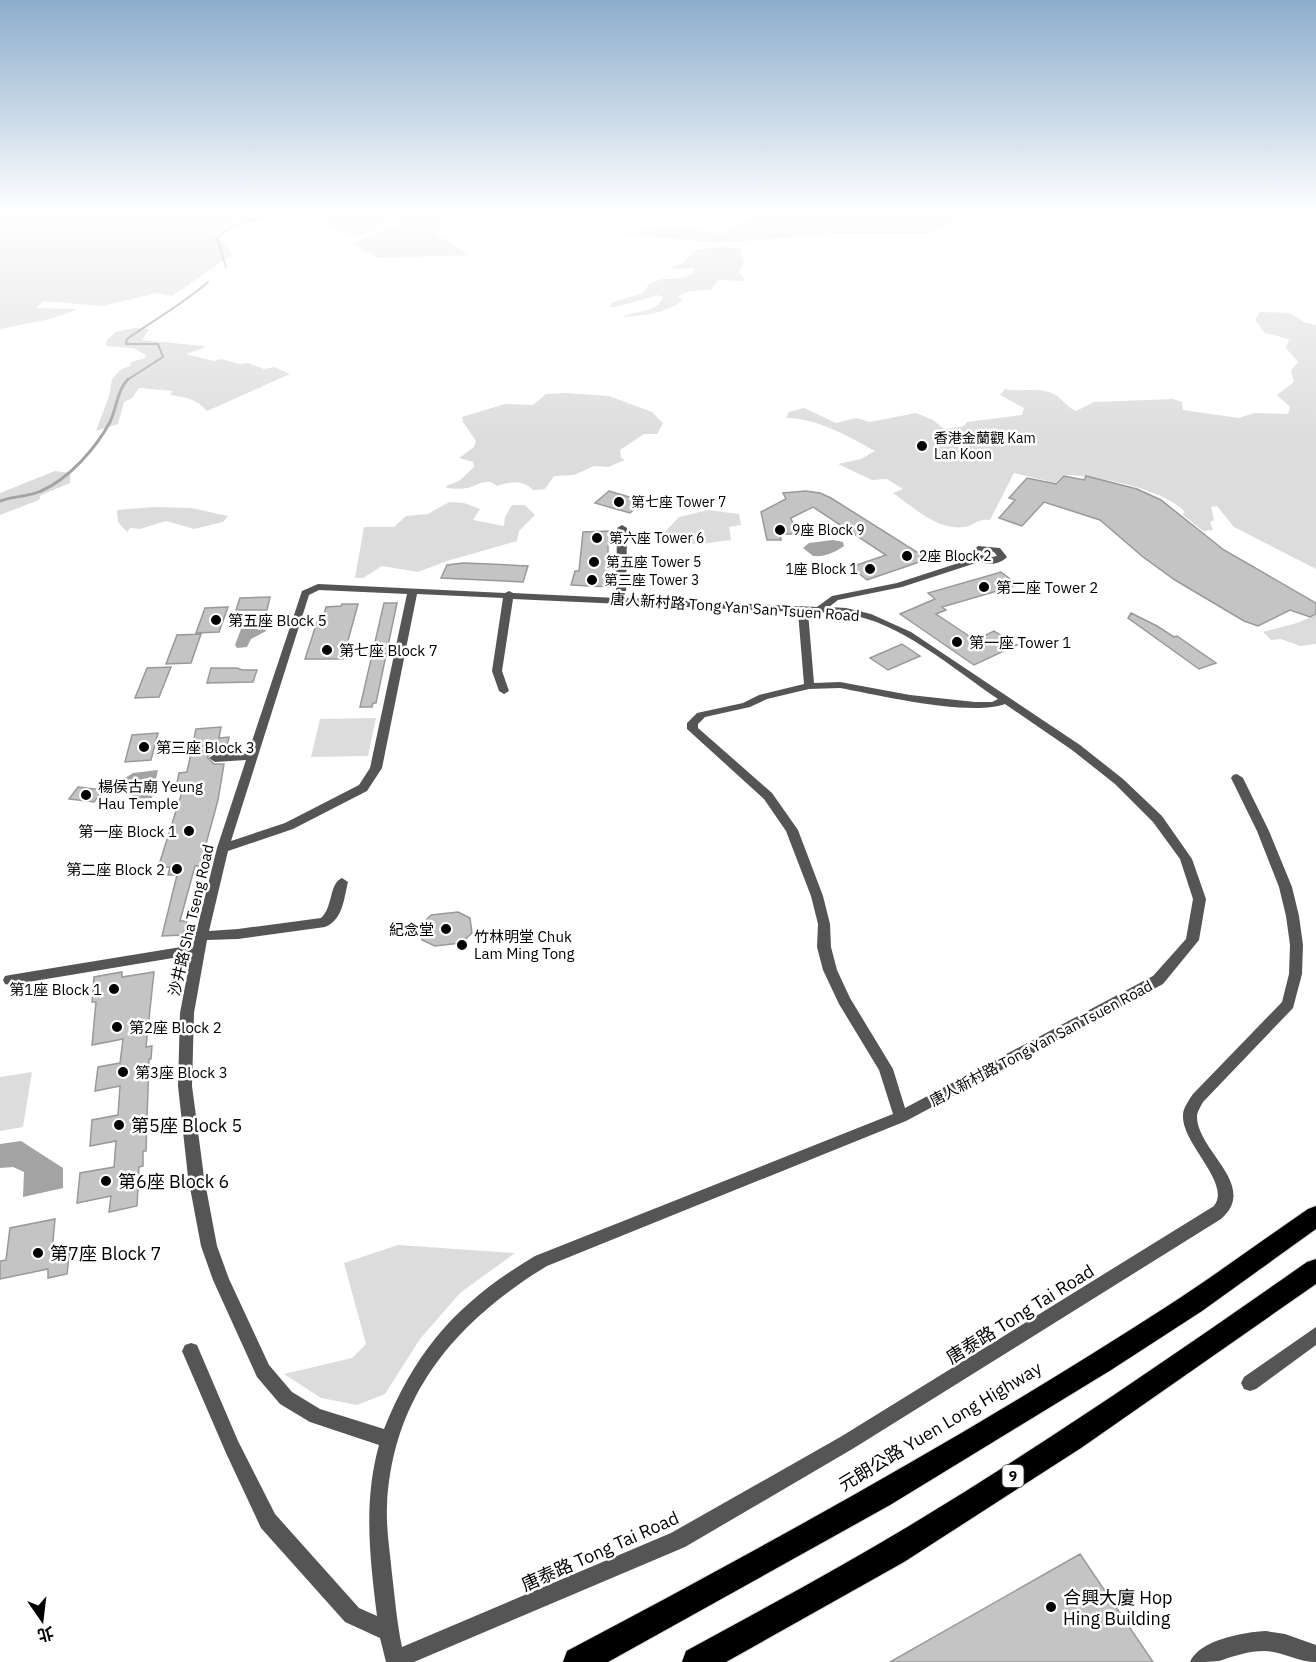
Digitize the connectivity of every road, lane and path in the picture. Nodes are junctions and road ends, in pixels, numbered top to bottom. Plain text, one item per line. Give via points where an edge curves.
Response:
1 (622, 528) dead end
2 (979, 559) dead end
3 (318, 587) joint
4 (413, 590) junction
5 (509, 594) junction
6 (621, 600) junction
7 (803, 609) junction
8 (819, 610) junction
9 (809, 686) junction
10 (504, 691) dead end
11 (1006, 700) junction
12 (252, 756) junction
13 (214, 758) dead end
14 (1237, 778) dead end
15 (223, 848) junction
16 (342, 882) dead end
17 (200, 943) junction
18 (10, 981) dead end
19 (901, 1117) junction
20 (1316, 1216) edge
21 (1316, 1270) edge
22 (1316, 1335) edge
23 (191, 1351) dead end
24 (1250, 1383) dead end
25 (390, 1440) junction
26 (388, 1631) junction
27 (1316, 1655) edge
28 (395, 1661) edge
29 (578, 1662) edge
30 (697, 1662) edge
31 (1200, 1662) edge

1 - 6 street
2 - 8 street via 899,585 835,598
3 - 4 street, 唐人新村路 Tong Yan San Tsuen Road
3 - 12 street, 沙井路 Sha Tseng Road via 302,597
4 - 5 street, 唐人新村路 Tong Yan San Tsuen Road
4 - 15 street via 376,768 363,788 289,826
5 - 6 street, 唐人新村路 Tong Yan San Tsuen Road
5 - 10 street via 497,671
6 - 7 street, 唐人新村路 Tong Yan San Tsuen Road
7 - 8 street, 唐人新村路 Tong Yan San Tsuen Road
7 - 9 street
8 - 11 street, 唐人新村路 Tong Yan San Tsuen Road via 856,613 893,625
9 - 11 street via 840,685 975,705
9 - 19 street via 701,715 692,723 693,729 768,796 792,830 817,896 830,970 886,1069
11 - 19 street, 唐人新村路 Tong Yan San Tsuen Road via 1098,765 1171,836 1188,860 1198,884 1201,907 1197,930 1187,951 1158,980
12 - 13 street
12 - 15 street, 沙井路 Sha Tseng Road
14 - 28 street, 唐泰路 Tong Tai Road via 1282,872 1298,957 1288,1004 1198,1098 1190,1116 1226,1193 1221,1209 1010,1344 678,1540
15 - 17 street, 沙井路 Sha Tseng Road
16 - 17 street via 333,915 326,922
17 - 18 street
17 - 25 street, 沙井路 Sha Tseng Road via 187,1013 185,1086 196,1177 220,1280 263,1371 286,1398 329,1422
19 - 25 street, 唐人新村路 Tong Yan San Tsuen Road via 522,1271 479,1302 444,1338 413,1384
20 - 29 highway, 元朗公路 Yuen Long Highway via 1175,1314 953,1452
21 - 30 highway, 9 via 1131,1400 920,1536
22 - 24 street
23 - 26 street via 268,1521 352,1615
25 - 26 street, 唐人新村路 Tong Yan San Tsuen Road via 378,1503
26 - 28 street, 唐人新村路 Tong Yan San Tsuen Road
27 - 31 street via 1276,1642 1251,1642 1228,1647

